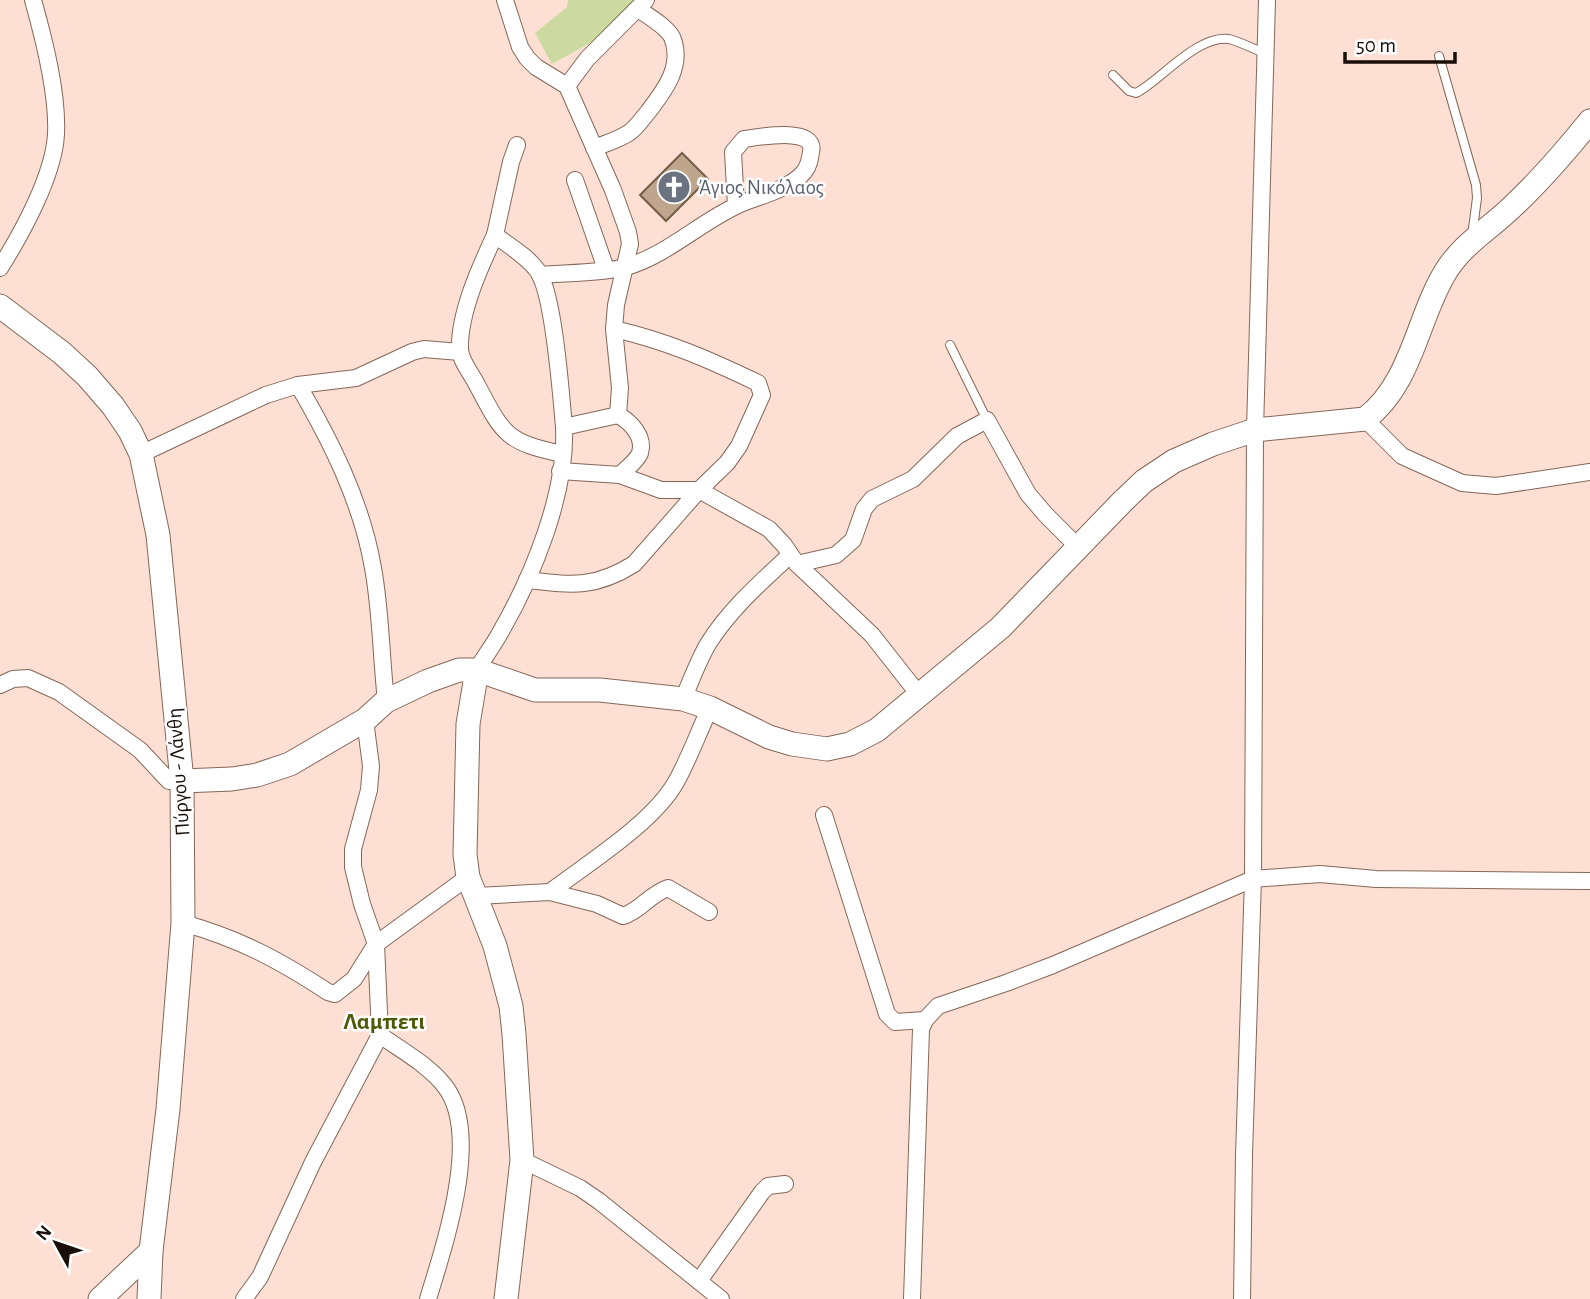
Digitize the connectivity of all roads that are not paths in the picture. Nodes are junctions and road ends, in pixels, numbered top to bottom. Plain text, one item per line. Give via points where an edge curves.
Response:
1 (33, 0) edge
2 (505, 0) edge
3 (1267, 0) edge
4 (642, 4) edge
5 (1265, 53) junction
6 (1438, 56) dead end
7 (1113, 75) dead end
8 (567, 86) junction
9 (1590, 121) edge
10 (517, 145) dead end
11 (594, 148) junction
12 (575, 180) dead end
13 (736, 206) junction
14 (495, 235) junction
15 (1471, 241) junction
16 (0, 268) edge
17 (625, 268) junction
18 (606, 269) junction
19 (540, 275) junction
20 (0, 306) edge
21 (614, 329) junction
22 (950, 345) dead end
23 (460, 352) junction
24 (298, 385) junction
25 (618, 415) junction
26 (1365, 419) junction
27 (987, 420) junction
28 (564, 427) junction
29 (1255, 430) junction
30 (141, 454) junction
31 (562, 462) junction
32 (1590, 472) edge
33 (620, 475) junction
34 (699, 490) junction
35 (1079, 548) junction
36 (794, 560) junction
37 (527, 580) junction
38 (477, 670) junction
39 (0, 685) edge
40 (920, 696) junction
41 (683, 699) junction
42 (386, 701) junction
43 (709, 708) junction
44 (365, 720) junction
45 (182, 781) junction
46 (824, 816) dead end
47 (1253, 879) junction
48 (1590, 881) edge
49 (472, 886) junction
50 (550, 892) junction
51 (709, 912) dead end
52 (183, 923) junction
53 (376, 944) junction
54 (925, 1020) junction
55 (380, 1035) junction
56 (522, 1160) junction
57 (785, 1184) dead end
58 (151, 1251) junction
59 (699, 1281) junction
60 (100, 1299) edge
61 (149, 1299) edge
62 (244, 1299) edge
63 (428, 1299) edge
64 (506, 1299) edge
65 (721, 1299) edge
66 (912, 1299) edge
67 (1242, 1299) edge

1 - 16 street via 45,44 56,135 34,206
2 - 8 street via 527,58
3 - 5 street
4 - 8 street
4 - 11 street via 671,37 675,50 671,77 638,125
5 - 7 lane via 1228,39 1213,41 1175,62 1136,93
5 - 29 street
6 - 15 lane via 1476,185
8 - 11 street
9 - 15 street via 1548,173
10 - 14 street
11 - 17 street via 628,232
12 - 18 street
13 - 13 street via 804,173 811,142 804,137 773,135 744,139 733,152
13 - 17 street
14 - 19 street
14 - 23 street via 474,284
15 - 26 street via 1446,271 1394,388
17 - 18 street
17 - 21 street
18 - 19 street
19 - 28 street via 548,302
20 - 30 street, Πύργου - Λάνθη via 87,376 131,431
21 - 25 street
21 - 34 street via 701,356 761,386 762,395 739,446
22 - 27 lane
23 - 24 street via 424,349 355,378
23 - 31 street via 506,433
24 - 30 street via 238,407
24 - 42 street via 329,440 366,535 377,593
25 - 28 street
25 - 33 street via 634,426 641,450
26 - 29 street
26 - 32 street via 1402,456 1462,483 1496,485
27 - 35 street via 1028,494
27 - 36 street via 957,436 913,479 872,499 853,540 842,551
28 - 31 street
29 - 35 street via 1174,461 1144,481
29 - 47 street
30 - 45 street, Πύργου - Λάνθη via 158,535
31 - 33 street
31 - 37 street
33 - 34 street via 661,490
34 - 36 street via 769,529
34 - 37 street via 643,556 621,572 572,585
35 - 40 street via 1000,628
36 - 40 street via 872,635
36 - 41 street via 730,614 707,647
37 - 38 street
38 - 41 street via 535,690 600,690
38 - 42 street via 446,674
38 - 49 street via 468,724 465,855
39 - 45 street via 28,678 59,692 140,750 169,781
40 - 43 street via 877,730 827,749 769,737
41 - 43 street
42 - 44 street
43 - 50 street via 663,800
44 - 45 street via 272,771 232,779
44 - 53 street via 370,778 354,867
45 - 52 street, Πύργου - Λάνθη
46 - 54 street via 887,1014 895,1022
47 - 48 street via 1320,874 1376,879
47 - 54 street via 1018,979 938,1006
47 - 67 street
49 - 50 street
49 - 53 street
49 - 56 street via 511,1006
50 - 51 street via 623,916 668,888
52 - 53 street via 263,952 335,994 354,979
52 - 58 street, Πύργου - Λάνθη
53 - 55 street
54 - 66 street via 921,1029
55 - 62 street via 313,1162 260,1277
55 - 63 street via 444,1085 459,1117 456,1199
56 - 59 street via 580,1188
56 - 64 street
57 - 59 street via 768,1186 762,1192
58 - 60 street
58 - 61 street, Πύργου - Λάνθη
59 - 65 street

